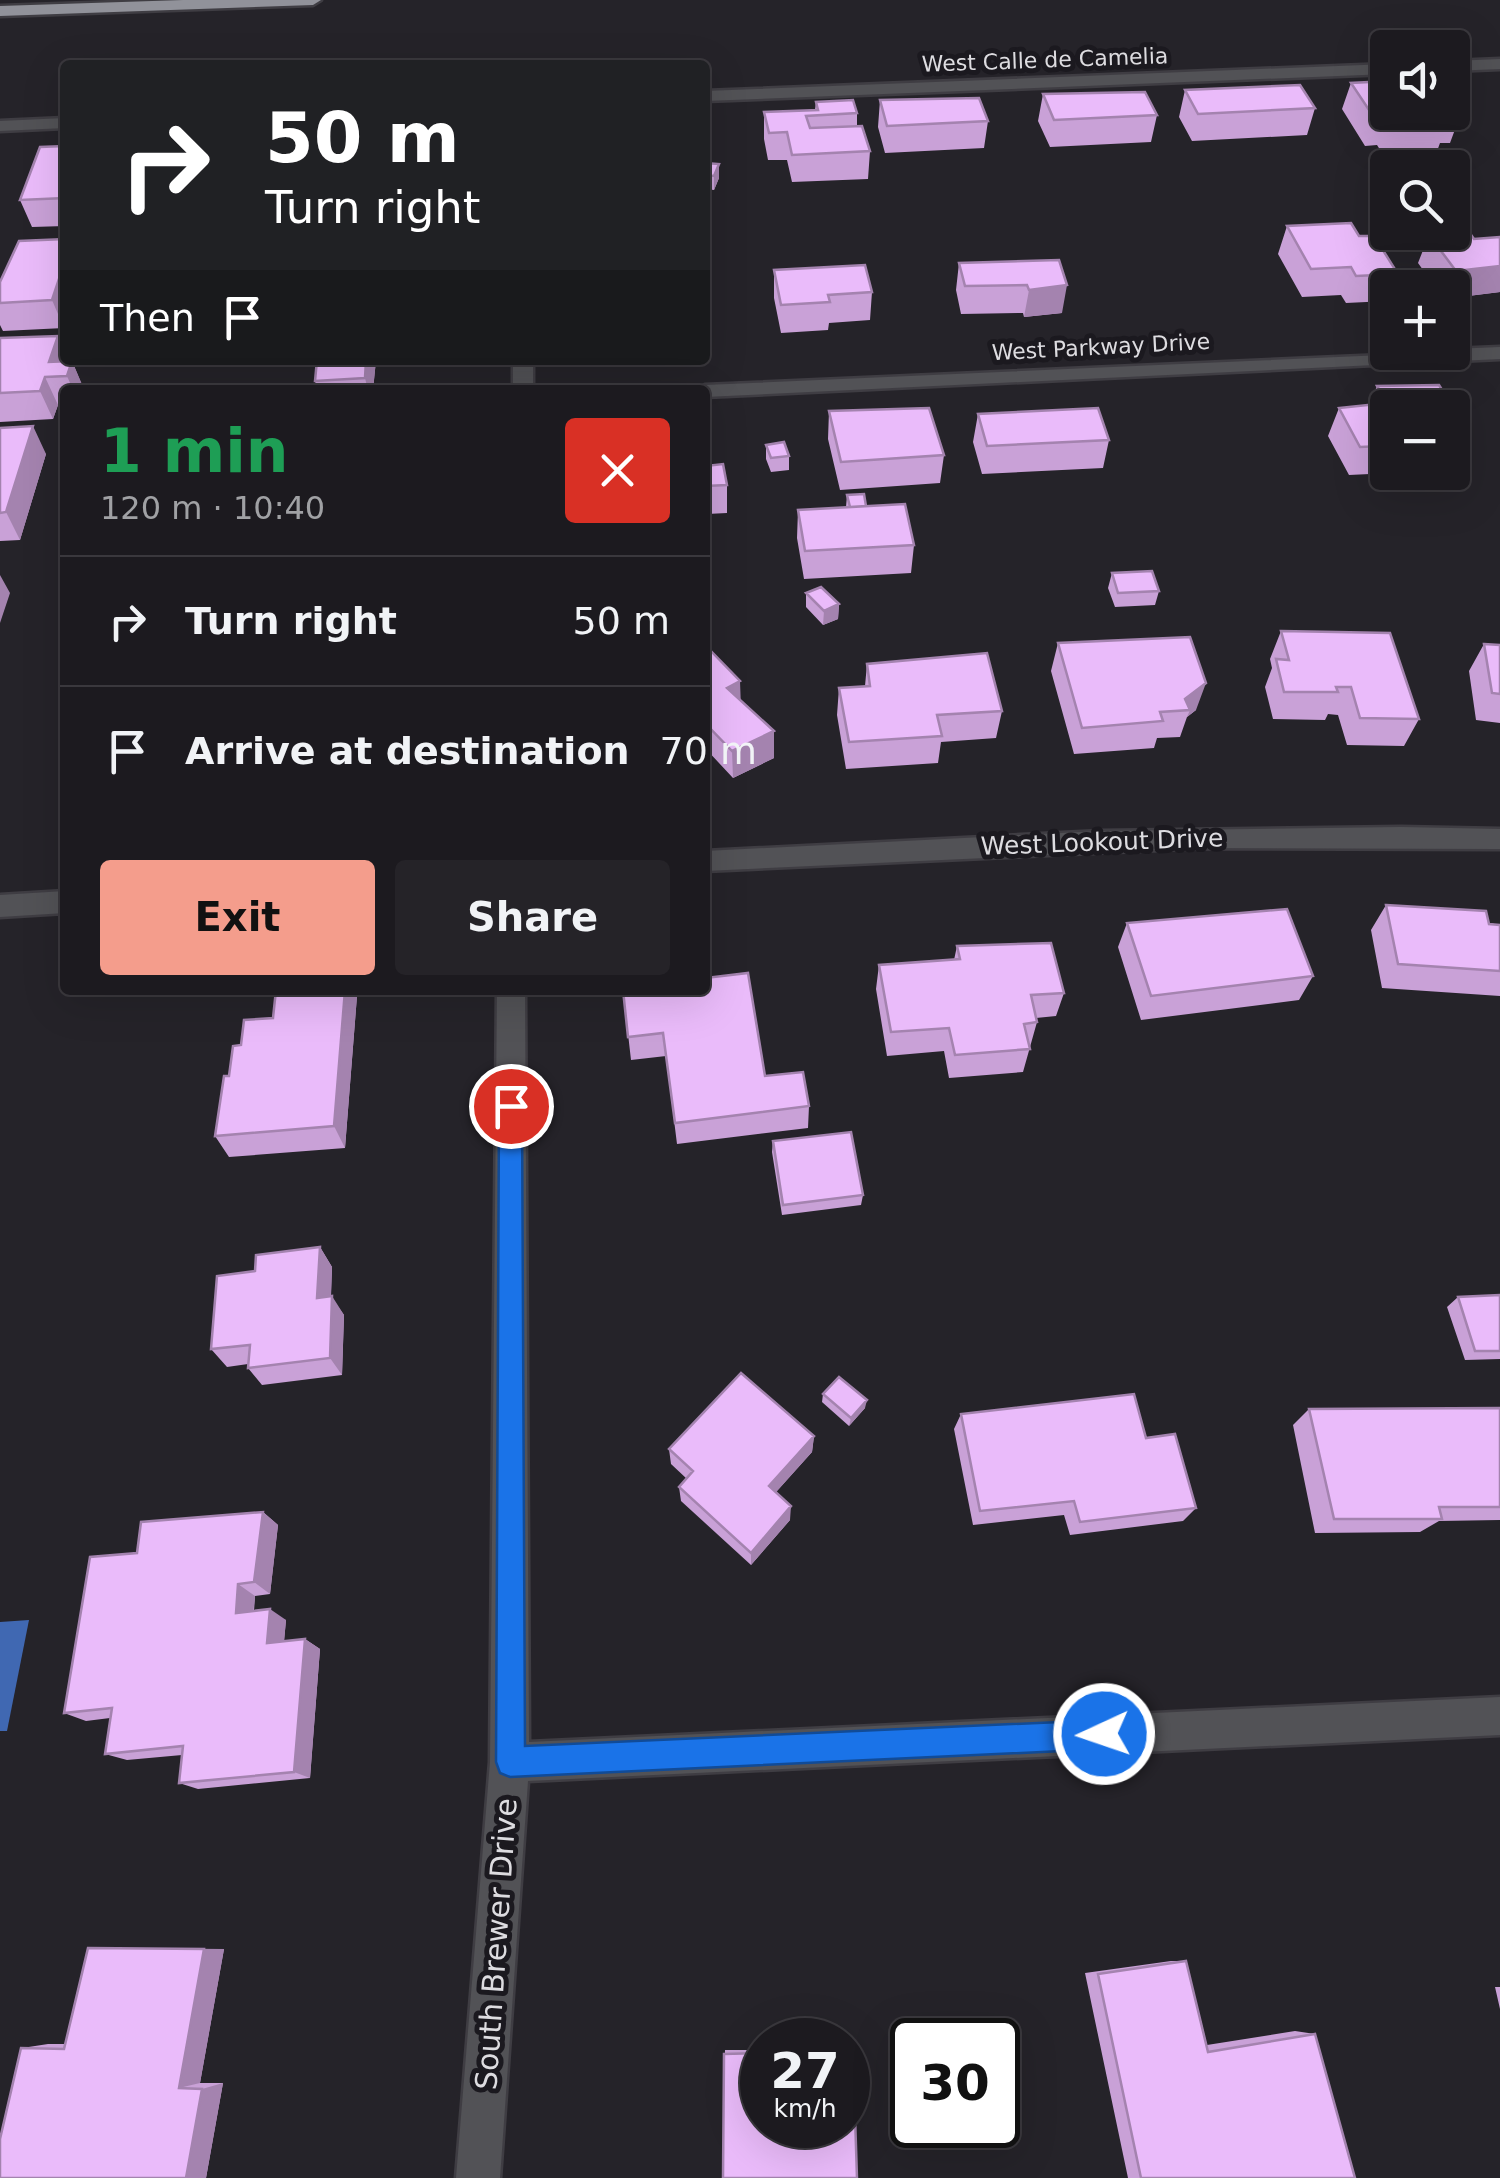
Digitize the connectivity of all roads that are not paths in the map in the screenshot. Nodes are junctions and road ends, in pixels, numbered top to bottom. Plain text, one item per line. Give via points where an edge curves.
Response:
1 (313, 0) edge
2 (0, 11) edge
3 (1500, 64) edge
4 (1470, 65) edge
5 (1370, 70) edge
6 (710, 96) edge
7 (60, 123) edge
8 (1, 128) edge
9 (1500, 353) edge
10 (710, 391) edge
11 (1500, 839) edge
12 (710, 861) edge
13 (60, 902) edge
14 (0, 906) edge
15 (511, 995) edge
16 (1500, 1716) edge
17 (510, 1762) junction
18 (478, 2178) edge

1 - 2 highway
3 - 4 street
5 - 6 street, West Calle de Camelia
7 - 8 street
9 - 10 street, West Parkway Drive
11 - 12 street, West Lookout Drive via 1304,834
13 - 14 street
15 - 17 street, South Brewer Drive
16 - 17 street
17 - 18 street, South Brewer Drive

